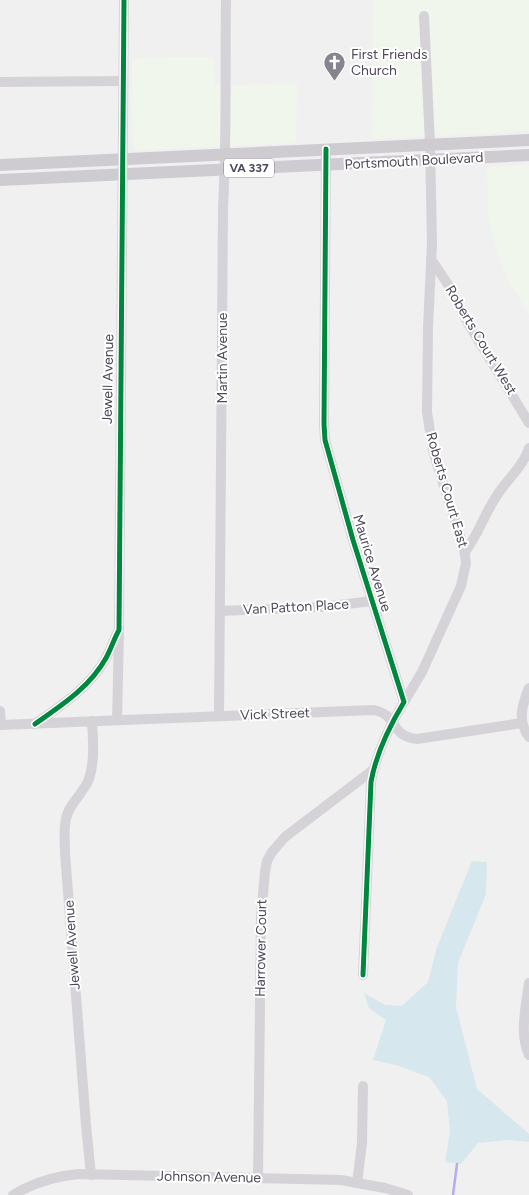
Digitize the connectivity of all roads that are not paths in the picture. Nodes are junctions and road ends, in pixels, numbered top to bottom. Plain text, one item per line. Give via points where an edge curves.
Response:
1 (124, 0) edge
2 (226, 0) edge
3 (424, 16) dead end
4 (123, 81) junction
5 (0, 82) edge
6 (529, 140) edge
7 (430, 144) junction
8 (326, 149) junction
9 (226, 154) junction
10 (529, 155) edge
11 (123, 159) junction
12 (429, 160) junction
13 (0, 165) edge
14 (326, 165) junction
15 (225, 169) junction
16 (122, 174) junction
17 (0, 180) edge
18 (431, 259) junction
19 (529, 423) edge
20 (529, 448) edge
21 (465, 552) junction
22 (372, 601) junction
23 (220, 611) junction
24 (119, 630) junction
25 (529, 688) edge
26 (404, 702) junction
27 (0, 712) edge
28 (219, 716) junction
29 (117, 720) junction
30 (92, 721) junction
31 (393, 722) junction
32 (522, 723) junction
33 (35, 724) junction
34 (0, 725) edge
35 (529, 737) edge
36 (373, 770) junction
37 (363, 975) dead end
38 (529, 983) edge
39 (529, 1055) edge
40 (363, 1086) dead end
41 (91, 1175) junction
42 (258, 1178) junction
43 (357, 1182) junction
44 (13, 1195) edge
45 (408, 1195) edge

1 - 4 street, Jewell Avenue
2 - 9 street, Martin Avenue
3 - 7 street, Roberts Court East
4 - 5 street
4 - 11 street, Jewell Avenue
6 - 7 main road, Portsmouth Boulevard / VA 337
7 - 8 main road, Portsmouth Boulevard / VA 337
7 - 12 street, Roberts Court East
8 - 9 main road, Portsmouth Boulevard / VA 337
8 - 14 street, Maurice Avenue
9 - 11 main road, Portsmouth Boulevard / VA 337
9 - 15 street, Martin Avenue
10 - 12 main road, Portsmouth Boulevard / VA 337
11 - 13 main road, Portsmouth Boulevard / VA 337
11 - 16 street, Jewell Avenue
12 - 14 main road, Portsmouth Boulevard / VA 337
12 - 18 street, Roberts Court East
14 - 15 main road, Portsmouth Boulevard / VA 337
14 - 22 street, Maurice Avenue via 325,440
15 - 16 main road, Portsmouth Boulevard / VA 337
15 - 23 street, Martin Avenue
16 - 17 main road, Portsmouth Boulevard / VA 337
16 - 24 street, Jewell Avenue
18 - 19 street, Roberts Court West
18 - 21 street, Roberts Court East via 429,432
20 - 21 street via 523,462 495,497
21 - 26 street, Roberts Court East via 461,586 422,672
22 - 23 street, Van Patton Place via 322,607
22 - 26 street, Maurice Avenue
23 - 28 street, Martin Avenue
24 - 29 street, Jewell Avenue
24 - 33 street, Jewell Avenue via 106,658 85,686
25 - 32 street via 521,712
26 - 31 street
27 - 34 street
28 - 29 street, Vick Street
28 - 31 street, Vick Street via 374,710 383,712
29 - 30 street, Vick Street
30 - 33 street, Vick Street
30 - 41 street, Jewell Avenue via 92,766 83,790 71,806 65,826
31 - 32 street, Vick Street via 406,738 417,739
31 - 36 street
32 - 35 street
33 - 34 street, Vick Street
36 - 37 street
36 - 42 street, Harrower Court via 285,837 267,862 261,916
38 - 39 street via 524,1028
40 - 43 street via 362,1143
41 - 42 street, Johnson Avenue
41 - 44 street, Johnson Avenue via 56,1177
42 - 43 street, Johnson Avenue
43 - 45 street, Johnson Avenue

